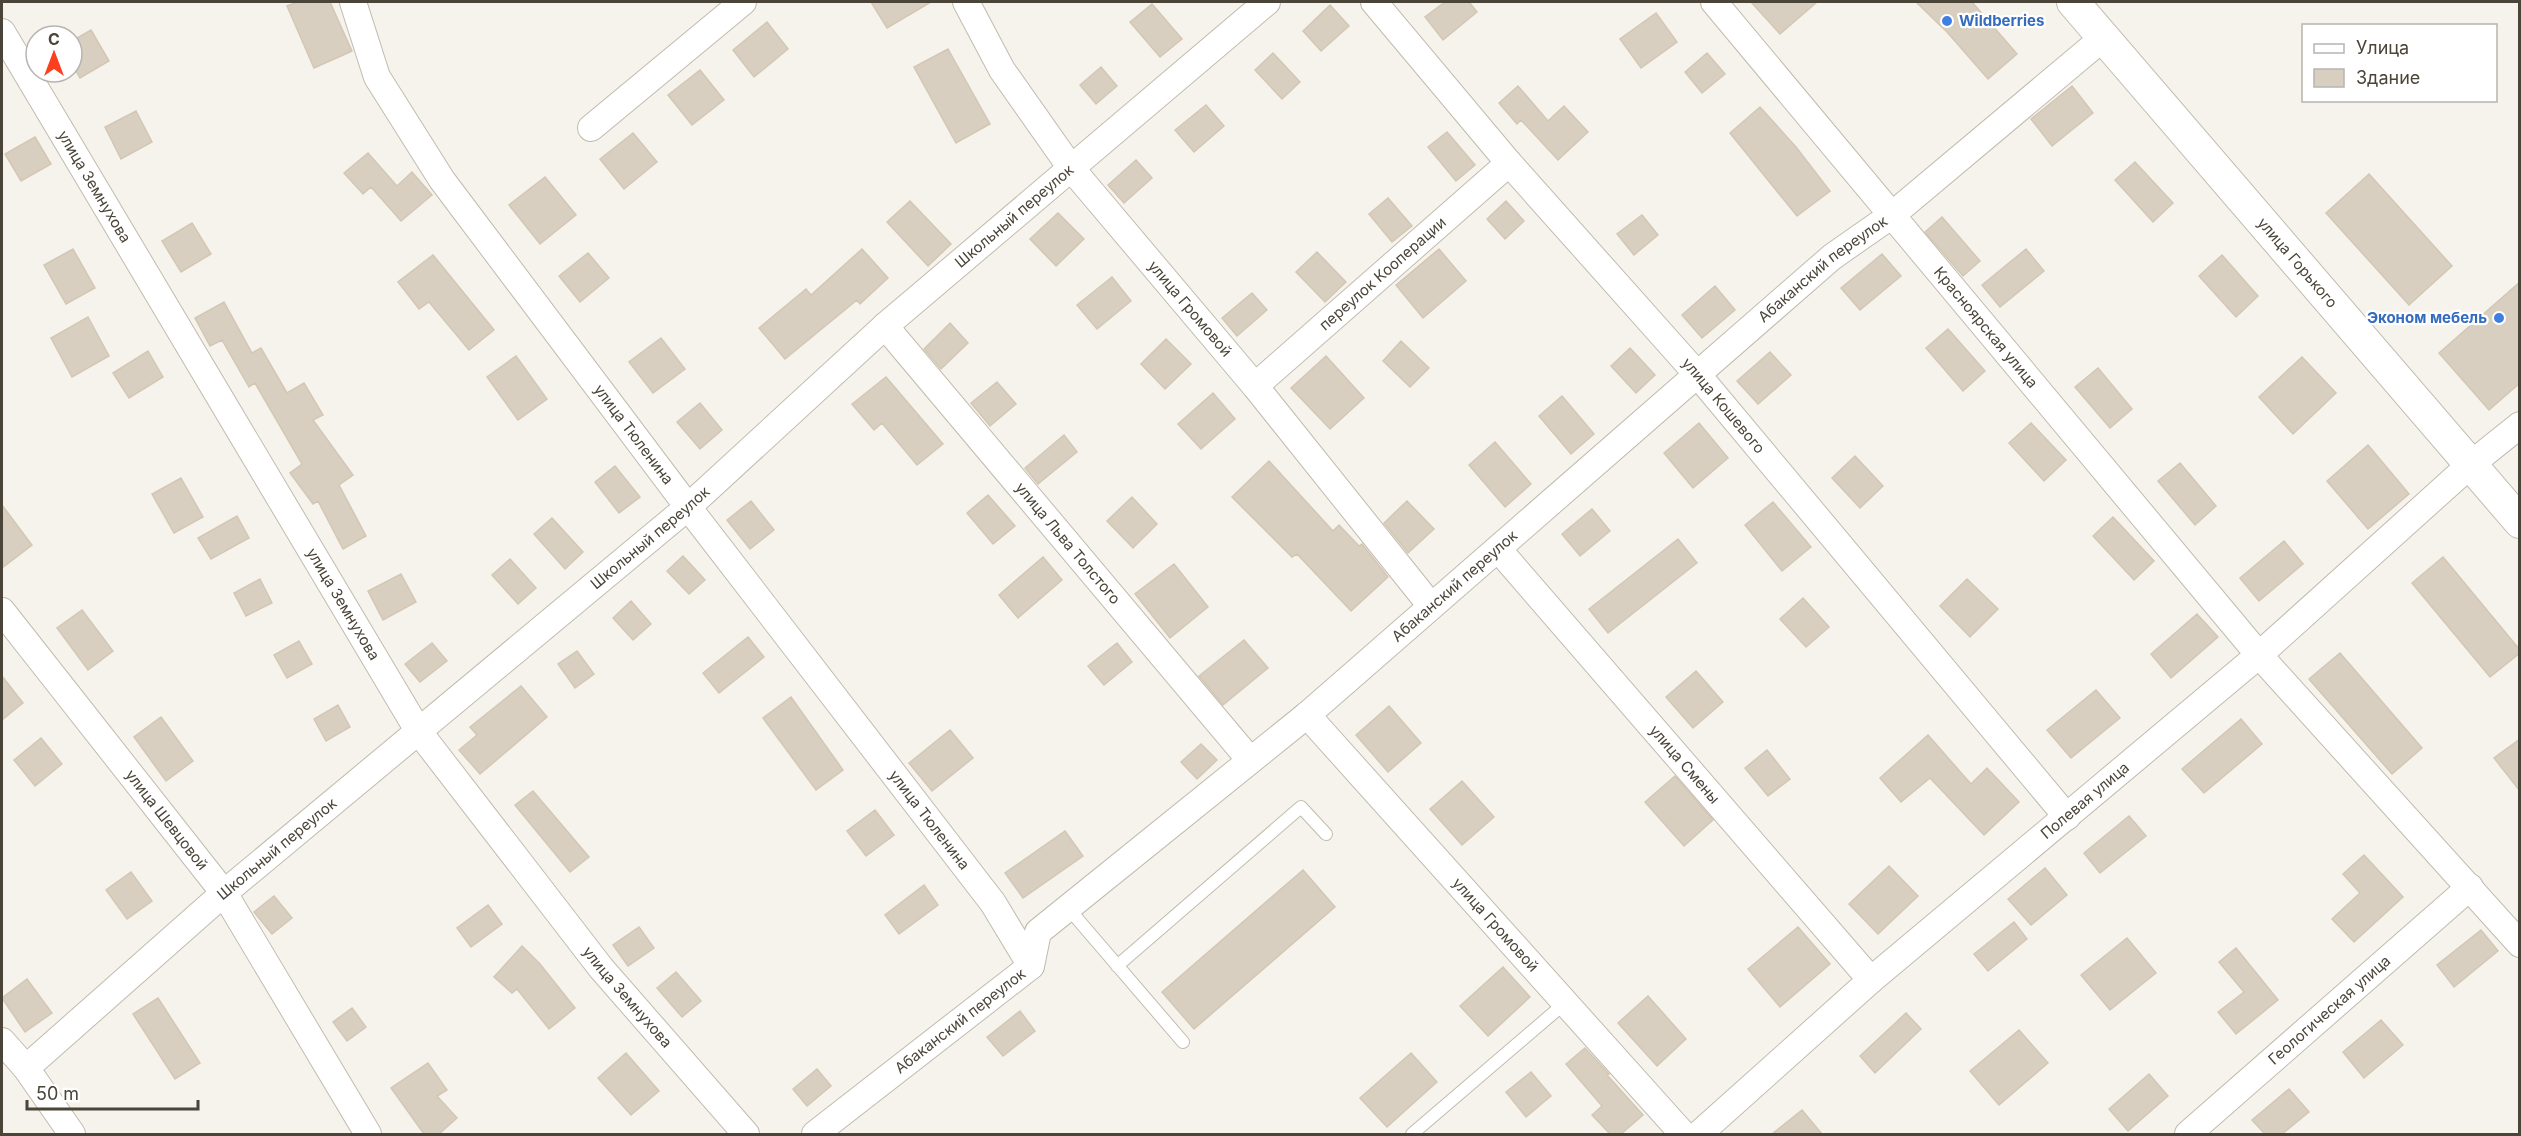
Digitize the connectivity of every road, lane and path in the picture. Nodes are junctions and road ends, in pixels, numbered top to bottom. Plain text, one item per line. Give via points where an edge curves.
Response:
1 (353, 2) edge
2 (743, 2) edge
3 (966, 2) edge
4 (1267, 2) edge
5 (1374, 2) edge
6 (1714, 2) edge
7 (2073, 2) edge
8 (2, 32) edge
9 (2103, 38) junction
10 (591, 128) dead end
11 (1509, 163) junction
12 (1071, 168) junction
13 (1892, 215) junction
14 (885, 326) junction
15 (1697, 374) junction
16 (1255, 386) junction
17 (2520, 425) edge
18 (2470, 465) junction
19 (688, 507) junction
20 (2520, 522) edge
21 (1498, 549) junction
22 (1431, 606) junction
23 (2, 611) edge
24 (2259, 655) junction
25 (1306, 715) junction
26 (419, 732) junction
27 (1250, 760) junction
28 (2067, 817) junction
29 (1326, 834) dead end
30 (2470, 887) junction
31 (224, 893) junction
32 (1068, 908) junction
33 (2520, 944) edge
34 (1031, 966) junction
35 (1117, 966) junction
36 (1871, 981) junction
37 (1565, 1003) junction
38 (2, 1041) edge
39 (1183, 1042) dead end
40 (26, 1068) junction
41 (60, 1130) edge
42 (368, 1134) edge
43 (746, 1134) edge
44 (815, 1134) edge
45 (1412, 1134) edge
46 (1683, 1134) edge
47 (1699, 1134) edge
48 (2188, 1134) edge

1 - 19 street, улица Тюленина via 377,76 442,180
2 - 10 street
3 - 12 street, улица Громовой via 1002,70
4 - 12 street, Школьный переулок
5 - 11 street, улица Кошевого
6 - 13 street, Красноярская улица
7 - 9 street, улица Горького
8 - 26 street, улица Земнухова
9 - 13 street, Абаканский переулок
9 - 18 street, улица Горького
11 - 15 street, улица Кошевого
11 - 16 street, переулок Кооперации
12 - 14 street, Школьный переулок
12 - 16 street, улица Громовой
13 - 15 street, Абаканский переулок via 1832,257
13 - 24 street, Красноярская улица
14 - 19 street, Школьный переулок
14 - 27 street, улица Льва Толстого
15 - 21 street, Абаканский переулок
15 - 28 street, улица Кошевого
16 - 22 street, улица Громовой
17 - 18 street, Полевая улица
18 - 20 street, улица Горького
18 - 24 street, Полевая улица
19 - 26 street, Школьный переулок
19 - 34 street, улица Тюленина via 993,903
21 - 22 street, Абаканский переулок
21 - 36 street, улица Смены
22 - 25 street, Абаканский переулок
23 - 31 street, улица Шевцовой
24 - 28 street, Полевая улица
24 - 30 street, Красноярская улица
25 - 27 street, Абаканский переулок
25 - 37 street, улица Громовой
26 - 31 street, Школьный переулок
26 - 43 street, улица Земнухова via 601,968
27 - 32 street, Абаканский переулок
28 - 36 street, Полевая улица
29 - 35 lane via 1301,807
30 - 33 street, Красноярская улица
30 - 48 street, Геологическая улица
31 - 40 street, Школьный переулок
31 - 42 street, улица Шевцовой
32 - 34 street, Абаканский переулок via 1038,932
32 - 35 lane
34 - 44 street, Абаканский переулок
35 - 39 lane
36 - 47 street, Полевая улица
37 - 45 lane
37 - 46 street, улица Громовой
38 - 40 street
40 - 41 street

